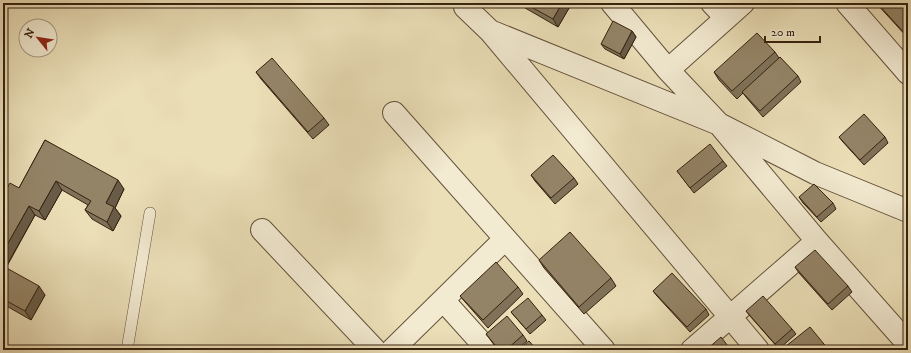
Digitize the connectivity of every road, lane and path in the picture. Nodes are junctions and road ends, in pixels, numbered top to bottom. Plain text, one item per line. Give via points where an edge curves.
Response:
1 (612, 3) edge
2 (743, 3) edge
3 (847, 3) edge
4 (464, 5) edge
5 (719, 11) edge
6 (490, 31) junction
7 (668, 70) junction
8 (908, 73) edge
9 (394, 113) dead end
10 (719, 124) junction
11 (908, 211) edge
12 (150, 213) dead end
13 (262, 230) dead end
14 (505, 239) junction
15 (817, 241) junction
16 (443, 300) junction
17 (729, 318) junction
18 (908, 344) edge
19 (127, 350) edge
20 (375, 350) edge
21 (392, 350) edge
22 (488, 350) edge
23 (604, 350) edge
24 (692, 350) edge
25 (758, 350) edge

1 - 7 street
2 - 5 street
3 - 8 street
4 - 6 street
5 - 7 street
6 - 10 street
6 - 17 street
7 - 10 street
9 - 14 street
10 - 11 street via 814,173
10 - 15 street
12 - 19 lane
13 - 20 street
14 - 16 street
14 - 23 street
15 - 17 street
15 - 18 street
16 - 21 street
16 - 22 street
17 - 24 street
17 - 25 street

